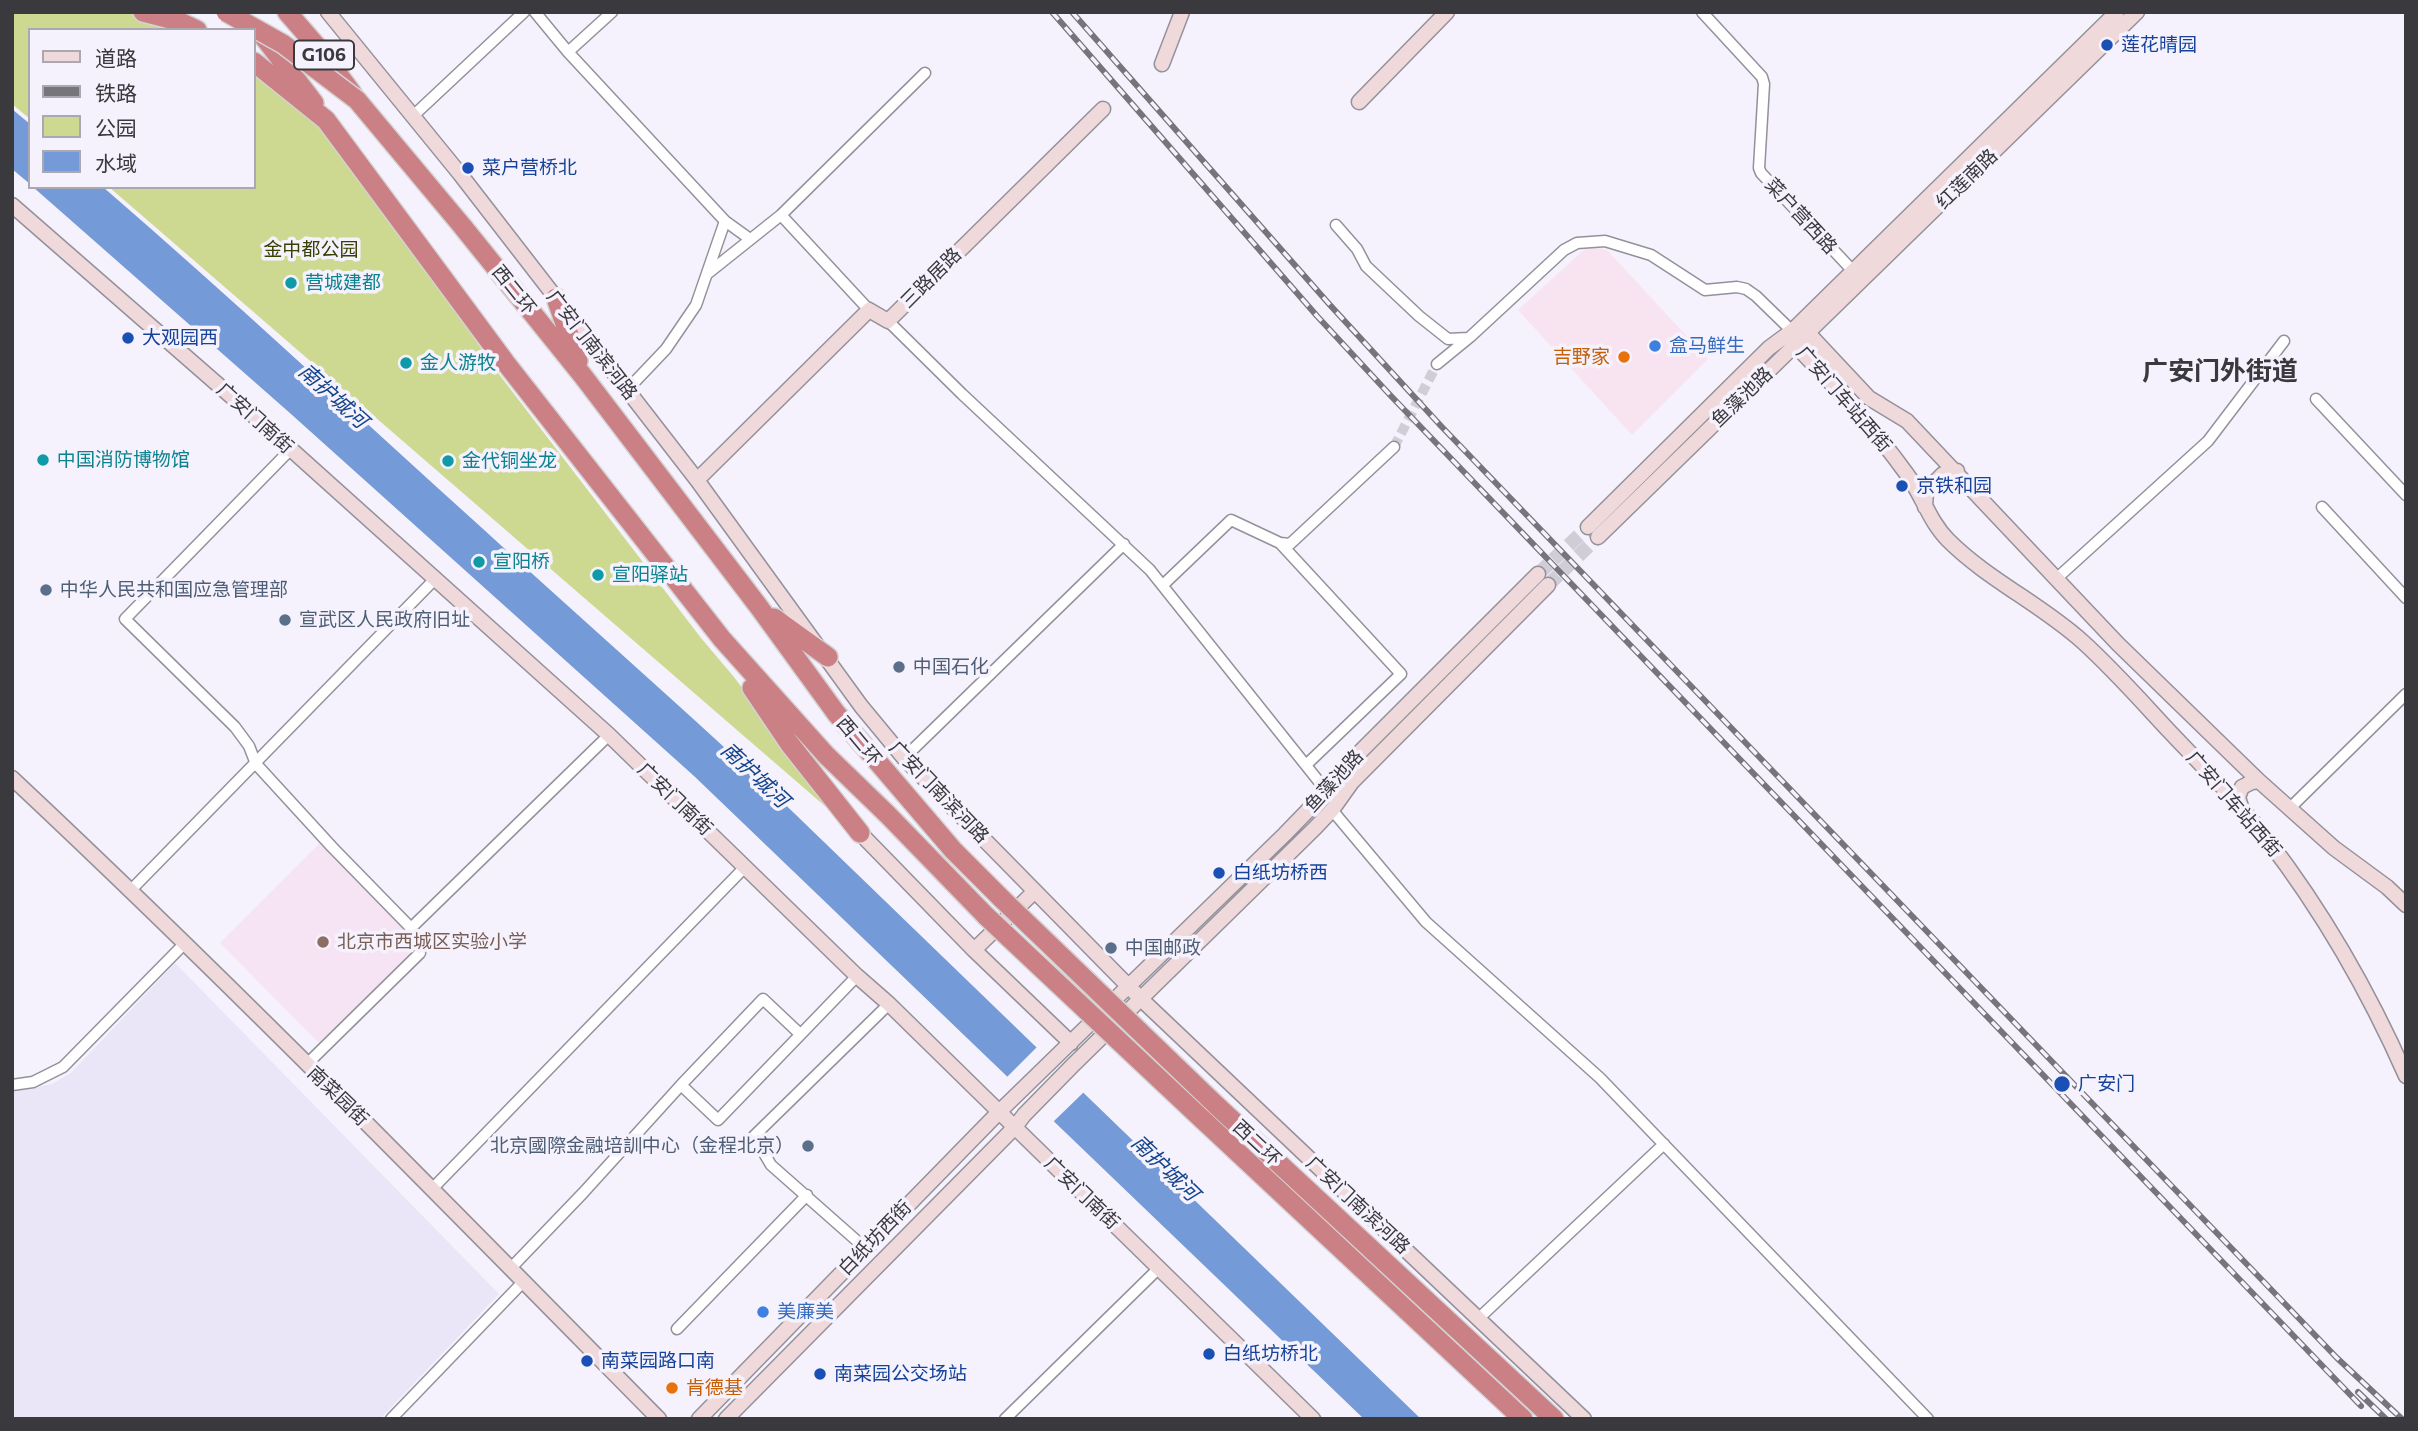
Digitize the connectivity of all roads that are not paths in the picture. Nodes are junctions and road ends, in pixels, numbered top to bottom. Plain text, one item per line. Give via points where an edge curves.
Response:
1 (143, 12) edge
2 (226, 12) edge
3 (244, 12) edge
4 (288, 12) edge
5 (298, 12) edge
6 (328, 12) edge
7 (524, 12) edge
8 (535, 12) edge
9 (612, 12) edge
10 (1182, 12) edge
11 (1447, 12) edge
12 (1702, 12) edge
13 (2118, 12) edge
14 (2137, 12) edge
15 (193, 28) edge
16 (254, 28) edge
17 (256, 29) edge
18 (320, 50) junction
19 (569, 52) junction
20 (256, 64) edge
21 (1162, 64) dead end
22 (925, 73) dead end
23 (357, 100) junction
24 (1359, 102) dead end
25 (1103, 109) dead end
26 (413, 116) junction
27 (326, 120) junction
28 (12, 205) edge
29 (12, 214) edge
30 (781, 215) junction
31 (725, 221) junction
32 (1336, 225) dead end
33 (750, 239) junction
34 (1853, 271) junction
35 (707, 274) junction
36 (556, 298) junction
37 (869, 310) junction
38 (888, 321) junction
39 (1809, 334) junction
40 (1470, 337) junction
41 (1794, 338) junction
42 (2284, 341) dead end
43 (1437, 364) tunnel mouth
44 (583, 376) junction
45 (627, 390) junction
46 (2316, 399) dead end
47 (1394, 447) tunnel mouth
48 (287, 452) junction
49 (1956, 471) junction
50 (697, 480) junction
51 (2406, 495) edge
52 (1925, 506) junction
53 (2322, 507) dead end
54 (1593, 532) tunnel mouth
55 (1280, 543) junction
56 (1124, 544) junction
57 (2056, 579) junction
58 (432, 582) junction
59 (1164, 584) junction
60 (2406, 598) edge
61 (759, 607) junction
62 (722, 639) junction
63 (2118, 644) junction
64 (828, 657) junction
65 (2103, 661) junction
66 (2406, 694) edge
67 (606, 738) junction
68 (904, 758) junction
69 (256, 764) junction
70 (1306, 765) junction
71 (12, 778) edge
72 (2259, 782) junction
73 (1324, 788) junction
74 (2241, 807) junction
75 (2290, 808) junction
76 (1332, 810) junction
77 (860, 833) joint
78 (742, 870) junction
79 (131, 890) junction
80 (1035, 891) junction
81 (2406, 905) edge
82 (184, 943) junction
83 (974, 950) junction
84 (421, 953) dead end
85 (854, 979) junction
86 (1129, 987) junction
87 (1141, 999) junction
88 (886, 1007) junction
89 (799, 1033) junction
90 (1066, 1048) junction
91 (306, 1065) junction
92 (2406, 1076) edge
93 (12, 1085) edge
94 (681, 1085) junction
95 (996, 1115) junction
96 (1012, 1130) junction
97 (1664, 1144) junction
98 (433, 1188) junction
99 (807, 1195) junction
100 (865, 1248) junction
101 (510, 1269) junction
102 (1156, 1271) junction
103 (523, 1282) junction
104 (1478, 1319) junction
105 (677, 1329) dead end
106 (390, 1419) edge
107 (659, 1419) edge
108 (699, 1419) edge
109 (726, 1419) edge
110 (1005, 1419) edge
111 (1303, 1419) edge
112 (1314, 1419) edge
113 (1523, 1419) edge
114 (1554, 1419) edge
115 (1584, 1419) edge
116 (1928, 1419) edge

1 - 15 highway
2 - 16 highway, 西二环, bridge
3 - 27 highway, G106
4 - 18 highway, G106
5 - 18 highway
6 - 26 street, 广安门南滨河路
7 - 26 street
8 - 19 street
9 - 19 street
10 - 21 street
11 - 24 street
12 - 34 street, 菜户营西路 via 1762,77 1761,173
13 - 34 street, 红莲南路
14 - 39 street, 红莲南路
17 - 23 highway, 西二环, bridge
18 - 23 highway, G106, bridge
19 - 31 street
20 - 27 highway, 西二环
22 - 30 street
23 - 44 highway, 西二环, bridge
25 - 38 street, 三路居路
26 - 36 street, 广安门南滨河路
27 - 62 highway, 西二环 via 505,362
28 - 48 street, 广安门南街
29 - 48 street, 广安门南街
30 - 33 street
30 - 37 street
31 - 33 street
31 - 35 street
32 - 40 street via 1366,266 1419,316 1448,339
33 - 35 street
34 - 41 street, 红莲南路
35 - 45 street via 696,306 666,349
36 - 44 highway
36 - 45 street, 广安门南滨河路
37 - 38 street, 三路居路
37 - 50 street
38 - 56 street
39 - 41 street, 广安门车站西街
39 - 49 street, 广安门车站西街 via 1869,398 1907,421
40 - 41 street via 1564,250 1577,243 1605,242 1651,255 1705,290 1746,289
40 - 43 street
41 - 52 street, 广安门车站西街 via 1909,475
41 - 54 street, 鱼藻池路 via 1769,348
42 - 57 street via 2208,440
44 - 61 highway, 西二环
45 - 50 street, 广安门南滨河路
46 - 51 street
47 - 55 street via 1290,544
48 - 58 street, 广安门南街
48 - 69 street via 125,619 234,727
49 - 52 street via 1943,474 1926,491
49 - 57 street, 广安门车站西街
50 - 64 street, 广安门南滨河路
52 - 65 street, 广安门车站西街 via 1945,537 1968,558 2048,613
53 - 60 street
55 - 59 street via 1231,520
55 - 70 street via 1401,674
56 - 59 street
56 - 68 street
57 - 63 street, 广安门车站西街
58 - 67 street, 广安门南街
58 - 69 street
59 - 70 street
61 - 64 highway
61 - 114 highway, 西二环, bridge via 836,713 953,850 1216,1105
62 - 77 highway via 789,743
62 - 113 highway, 西二环, bridge via 827,755 986,916
63 - 65 street via 2114,658
63 - 72 street, 广安门车站西街
64 - 68 street, 广安门南滨河路
65 - 74 street, 广安门车站西街
66 - 75 street
67 - 69 street via 411,928
67 - 78 street, 广安门南街
68 - 80 street, 广安门南滨河路
69 - 79 street
70 - 73 street
71 - 79 street, 南菜园街
72 - 74 street via 2242,787
72 - 75 street, 广安门车站西街
73 - 76 street, 鱼藻池路 via 1543,579 1352,782
73 - 86 street, 鱼藻池路 via 1285,834
74 - 92 street, 广安门车站西街 via 2286,865 2347,958
75 - 81 street, 广安门车站西街
76 - 87 street, 鱼藻池路
76 - 97 street via 1426,922 1600,1079
77 - 83 street
78 - 85 street, 广安门南街
78 - 98 street
79 - 82 street, 南菜园街
80 - 83 street
80 - 86 street, 广安门南滨河路
82 - 91 street, 南菜园街
82 - 93 street via 63,1067 33,1082
83 - 90 street
84 - 91 street
85 - 88 street, 广安门南街
85 - 89 street
86 - 87 street, 广安门南滨河路
86 - 90 street
87 - 96 street, 白纸坊西街
87 - 104 street, 广安门南滨河路
88 - 95 street, 广安门南街
88 - 99 street via 754,1136 771,1165
89 - 94 street via 763,999
89 - 94 street via 718,1120
90 - 95 street, 白纸坊西街
91 - 98 street, 南菜园街
94 - 101 street
95 - 96 street, 广安门南街
95 - 100 street, 白纸坊西街
96 - 102 street, 广安门南街
96 - 109 street, 白纸坊西街
97 - 104 street
97 - 116 street
98 - 101 street, 南菜园街
99 - 100 street
99 - 105 street
100 - 108 street, 白纸坊西街
101 - 103 street, 南菜园街
102 - 110 street
102 - 111 street, 广安门南街
102 - 112 street, 广安门南街
103 - 106 street
103 - 107 street, 南菜园街
104 - 115 street, 广安门南滨河路

